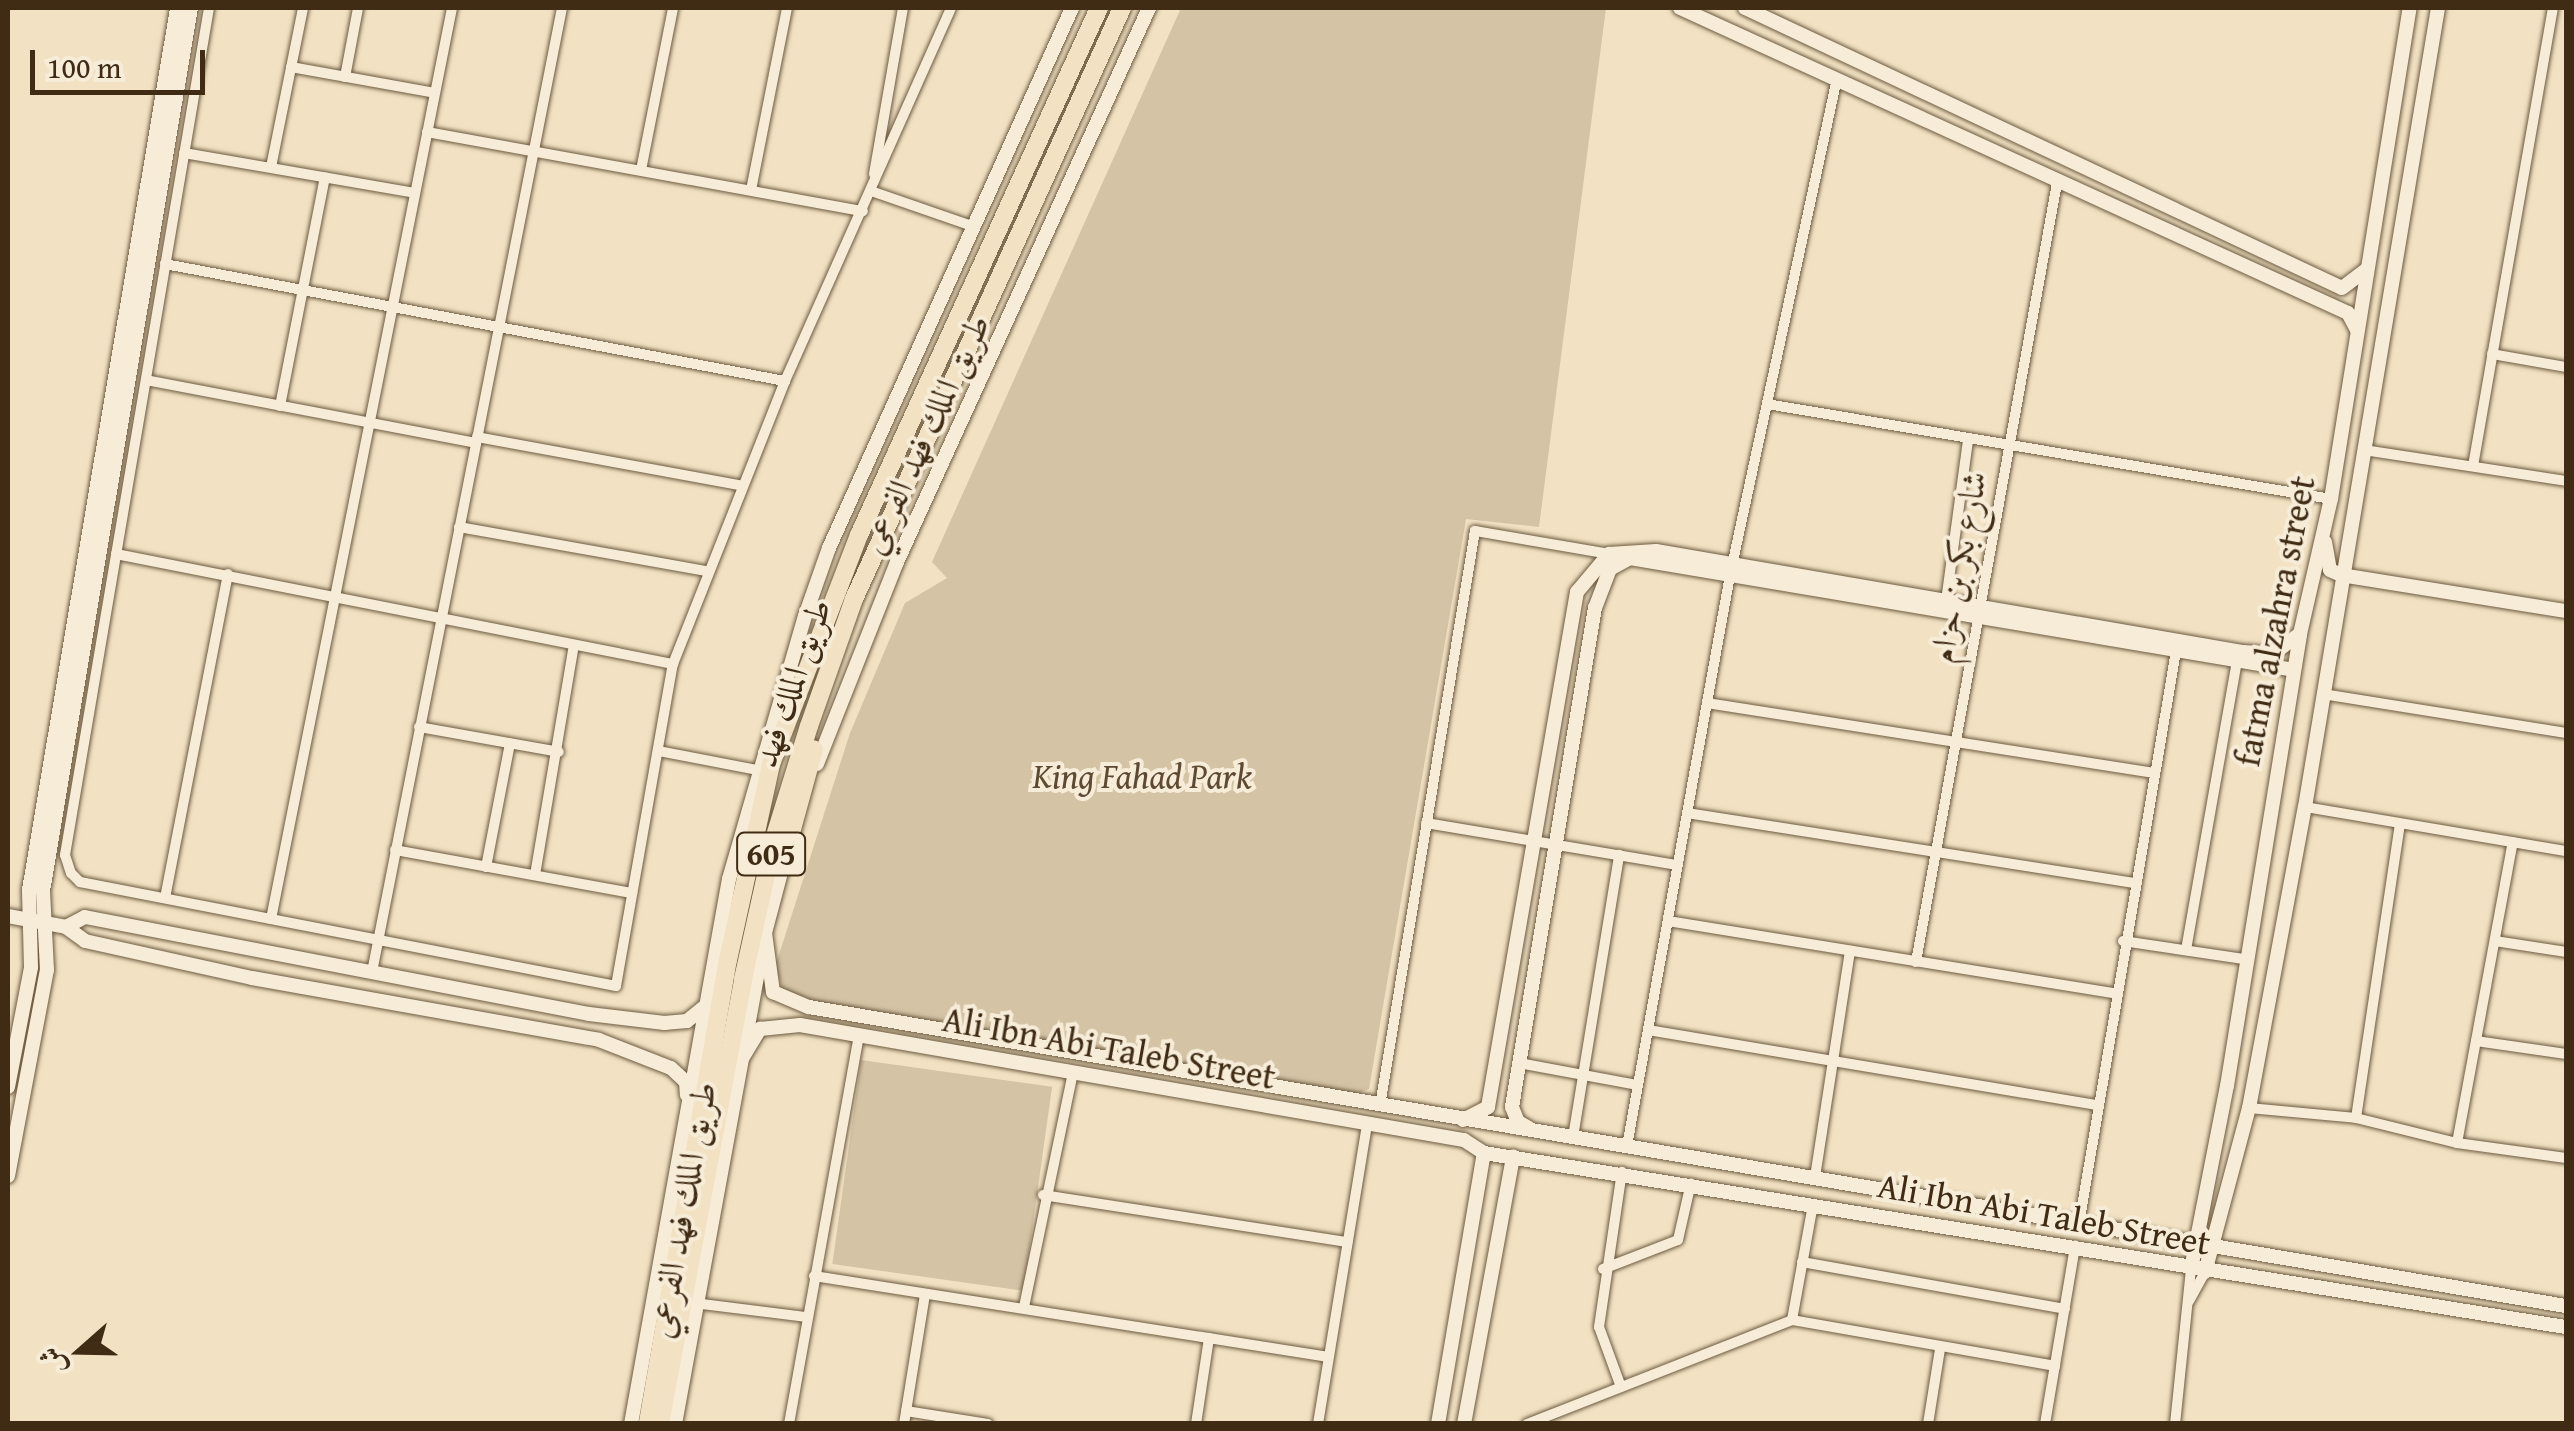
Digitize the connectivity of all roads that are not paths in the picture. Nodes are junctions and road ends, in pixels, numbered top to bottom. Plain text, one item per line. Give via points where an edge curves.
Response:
1 (177, 8) edge
2 (191, 8) edge
3 (209, 8) edge
4 (303, 8) edge
5 (358, 8) edge
6 (452, 8) edge
7 (562, 8) edge
8 (674, 8) edge
9 (787, 8) edge
10 (903, 8) edge
11 (952, 8) edge
12 (1072, 8) edge
13 (1099, 8) edge
14 (1122, 8) edge
15 (1150, 8) edge
16 (1159, 8) edge
17 (1680, 8) edge
18 (1746, 8) edge
19 (2410, 8) edge
20 (2438, 8) edge
21 (2552, 13) edge
22 (2566, 21) edge
23 (1133, 44) junction
24 (291, 67) junction
25 (345, 77) junction
26 (1836, 83) junction
27 (435, 93) junction
28 (427, 132) junction
29 (534, 151) junction
30 (184, 153) junction
31 (272, 167) junction
32 (641, 170) junction
33 (325, 177) junction
34 (2057, 184) junction
35 (751, 190) junction
36 (415, 193) junction
37 (871, 194) junction
38 (863, 210) junction
39 (972, 226) junction
40 (166, 264) junction
41 (2368, 268) junction
42 (303, 286) junction
43 (392, 308) junction
44 (498, 327) junction
45 (2358, 331) junction
46 (2492, 354) junction
47 (2566, 368) edge
48 (146, 380) junction
49 (785, 380) junction
50 (1767, 404) junction
51 (280, 406) junction
52 (369, 424) junction
53 (476, 440) junction
54 (1968, 440) junction
55 (2008, 448) junction
56 (2364, 450) junction
57 (2473, 466) junction
58 (2566, 481) edge
59 (743, 486) junction
60 (2331, 499) junction
61 (459, 526) junction
62 (2324, 532) junction
63 (859, 535) junction
64 (116, 554) junction
65 (1609, 554) junction
66 (1731, 570) junction
67 (706, 571) junction
68 (228, 574) junction
69 (2340, 575) junction
70 (330, 598) junction
71 (854, 600) junction
72 (1946, 601) junction
73 (2566, 611) edge
74 (1977, 612) junction
75 (440, 618) junction
76 (2300, 634) junction
77 (574, 644) junction
78 (2176, 651) junction
79 (2237, 662) junction
80 (672, 664) junction
81 (2294, 670) junction
82 (2322, 694) junction
83 (1707, 703) junction
84 (419, 726) junction
85 (2566, 732) edge
86 (1954, 742) junction
87 (510, 743) junction
88 (659, 751) junction
89 (559, 752) junction
90 (759, 769) junction
91 (2153, 773) junction
92 (2304, 808) junction
93 (1687, 813) junction
94 (1426, 823) junction
95 (2400, 824) junction
96 (789, 840) junction
97 (1535, 840) junction
98 (2513, 842) junction
99 (1556, 845) junction
100 (395, 850) junction
101 (2566, 851) edge
102 (1935, 855) junction
103 (1619, 856) junction
104 (1678, 865) junction
105 (486, 866) junction
106 (535, 876) junction
107 (2133, 883) junction
108 (632, 893) junction
109 (165, 898) junction
110 (741, 898) junction
111 (8, 916) edge
112 (271, 919) junction
113 (37, 922) junction
114 (1668, 922) junction
115 (66, 927) junction
116 (765, 934) junction
117 (377, 940) junction
118 (2123, 941) junction
119 (2495, 941) junction
120 (2186, 950) junction
121 (1850, 951) junction
122 (2566, 952) edge
123 (2244, 959) junction
124 (1916, 962) junction
125 (372, 972) junction
126 (2114, 994) junction
127 (800, 1005) junction
128 (703, 1008) junction
129 (798, 1025) junction
130 (1648, 1030) junction
131 (859, 1034) junction
132 (2476, 1040) junction
133 (2566, 1054) edge
134 (1832, 1061) junction
135 (740, 1062) junction
136 (1520, 1063) junction
137 (1073, 1073) junction
138 (1580, 1075) junction
139 (1638, 1085) junction
140 (2227, 1086) junction
141 (8, 1087) edge
142 (2096, 1105) junction
143 (687, 1106) junction
144 (1380, 1106) junction
145 (2249, 1108) junction
146 (2356, 1118) junction
147 (1461, 1120) junction
148 (1366, 1125) junction
149 (1534, 1131) junction
150 (1572, 1137) junction
151 (2457, 1143) junction
152 (1627, 1146) junction
153 (1484, 1153) junction
154 (1512, 1156) junction
155 (2566, 1158) edge
156 (1622, 1172) junction
157 (8, 1176) edge
158 (1815, 1177) junction
159 (1691, 1182) junction
160 (1043, 1195) junction
161 (1813, 1205) junction
162 (2079, 1224) junction
163 (1347, 1242) junction
164 (2076, 1245) junction
165 (2196, 1245) junction
166 (2215, 1248) junction
167 (1802, 1262) junction
168 (1604, 1269) junction
169 (2198, 1271) junction
170 (814, 1276) junction
171 (925, 1296) junction
172 (694, 1303) junction
173 (2566, 1306) edge
174 (1024, 1307) junction
175 (2065, 1309) junction
176 (807, 1316) junction
177 (1792, 1320) junction
178 (2566, 1327) edge
179 (1209, 1338) junction
180 (1940, 1349) junction
181 (1329, 1357) junction
182 (2055, 1366) junction
183 (1621, 1387) junction
184 (905, 1417) edge
185 (631, 1424) edge
186 (648, 1424) edge
187 (660, 1424) edge
188 (675, 1424) edge
189 (788, 1424) edge
190 (988, 1424) edge
191 (1196, 1424) edge
192 (1318, 1424) edge
193 (1438, 1424) edge
194 (1464, 1424) edge
195 (1527, 1424) edge
196 (1928, 1424) edge
197 (2046, 1424) edge
198 (2175, 1424) edge

1 - 113 street via 29,890
2 - 113 street
3 - 30 street
4 - 24 street
5 - 25 street
6 - 27 street
7 - 29 street
8 - 32 street
9 - 35 street
10 - 37 street
11 - 37 street
12 - 39 street, طريق الملك فهد الفرعي
13 - 63 highway, طريق الملك فهد / 605
14 - 71 highway, طريق الملك فهد / 605
15 - 23 street, طريق الملك فهد الفرعي
16 - 23 street
17 - 26 street
18 - 41 street via 2342,288
19 - 41 street, fatma alzahra street
20 - 56 street
21 - 22 street
21 - 46 street
23 - 96 street, طريق الملك فهد الفرعي via 896,562
24 - 25 street
24 - 31 street
25 - 27 street
26 - 34 street
26 - 50 street
27 - 28 street
28 - 29 street
28 - 36 street
29 - 32 street
29 - 44 street
30 - 31 street
30 - 40 street
31 - 33 street
32 - 35 street
33 - 36 street
33 - 42 street
34 - 45 street via 2348,313
34 - 55 street, شارع بكر بن حزام
35 - 38 street
36 - 43 street
37 - 38 street
37 - 39 street
38 - 49 street
39 - 90 street, طريق الملك فهد الفرعي via 829,548
40 - 42 street
40 - 48 street
41 - 45 street, fatma alzahra street
42 - 43 street
42 - 51 street
43 - 44 street
43 - 52 street
44 - 49 street
44 - 53 street
45 - 60 street, fatma alzahra street
46 - 47 street
46 - 57 street
48 - 51 street
48 - 64 street
49 - 59 street
50 - 54 street
50 - 66 street
51 - 52 street
52 - 53 street
52 - 70 street
53 - 59 street
53 - 61 street
54 - 55 street
54 - 72 street
55 - 60 street
55 - 74 street, شارع بكر بن حزام
56 - 57 street
56 - 69 street
57 - 58 street
59 - 67 street
60 - 62 street, fatma alzahra street
61 - 67 street
61 - 75 street
62 - 69 street via 2330,570
62 - 76 street, fatma alzahra street
63 - 90 highway via 797,655
63 - 110 highway, طريق الملك فهد / 605 via 771,764
64 - 68 street
64 - 109 street via 65,855 80,882
65 - 66 street via 1656,551
65 - 94 street via 1475,532
65 - 97 street via 1588,571 1577,592
66 - 72 street
66 - 74 street
66 - 83 street
66 - 99 street via 1630,558 1610,569 1595,608
67 - 80 street
68 - 70 street
68 - 109 street
69 - 73 street
69 - 82 street
70 - 75 street
70 - 112 street
71 - 96 highway
71 - 187 highway, طريق الملك فهد / 605 via 774,839 698,1196
72 - 74 street
74 - 76 street via 2272,654
74 - 78 street
74 - 86 street, شارع بكر بن حزام
75 - 77 street
75 - 84 street
76 - 81 street, fatma alzahra street
77 - 80 street
77 - 89 street
78 - 79 street
78 - 91 street
79 - 81 street
79 - 120 street
80 - 88 street
81 - 123 street, fatma alzahra street
82 - 85 street
82 - 92 street
83 - 86 street
83 - 93 street
84 - 87 street
84 - 100 street
86 - 91 street
86 - 102 street, شارع بكر بن حزام
87 - 89 street
87 - 105 street
88 - 90 street
88 - 108 street
89 - 106 street
90 - 110 highway
90 - 128 street, طريق الملك فهد الفرعي
91 - 107 street
92 - 95 street
92 - 145 street
93 - 102 street
93 - 104 street
94 - 97 street
94 - 144 street
95 - 98 street
95 - 146 street
96 - 116 street, طريق الملك فهد الفرعي
97 - 99 street
97 - 147 street via 1488,1107
98 - 101 street
98 - 119 street
99 - 103 street
99 - 136 street
100 - 105 street
100 - 117 street
102 - 107 street
102 - 124 street, شارع بكر بن حزام
103 - 104 street
103 - 138 street
104 - 114 street
105 - 106 street
106 - 108 street
107 - 118 street
108 - 117 street via 616,986
109 - 112 street
110 - 186 highway, طريق الملك فهد / 605
111 - 113 street
112 - 117 street
113 - 115 street
113 - 141 street
113 - 157 street via 47,970
114 - 121 street
114 - 130 street
115 - 125 street via 85,917
115 - 143 street via 85,942 252,978 599,1040 671,1068 686,1082
116 - 127 street via 773,992
116 - 135 street, طريق الملك فهد الفرعي
117 - 125 street
118 - 120 street
118 - 126 street
119 - 122 street
119 - 132 street
120 - 123 street
121 - 124 street
121 - 134 street
123 - 140 street, fatma alzahra street
124 - 126 street
125 - 128 street via 664,1023 687,1020
126 - 142 street
127 - 129 street via 781,1004 776,1011
127 - 144 street, Ali Ibn Abi Taleb Street
128 - 143 street, طريق الملك فهد الفرعي
129 - 131 street, Ali Ibn Abi Taleb Street
129 - 135 street, Ali Ibn Abi Taleb Street via 760,1029
130 - 134 street
130 - 139 street
131 - 137 street, Ali Ibn Abi Taleb Street
131 - 170 street
132 - 133 street
132 - 151 street
134 - 142 street
134 - 158 street
135 - 172 street, طريق الملك فهد الفرعي
136 - 138 street
136 - 149 street via 1512,1107 1518,1122
137 - 148 street, Ali Ibn Abi Taleb Street
137 - 160 street
138 - 139 street
138 - 150 street
139 - 152 street
140 - 145 street via 2236,1105
140 - 165 street, fatma alzahra street
142 - 162 street
143 - 185 street, طريق الملك فهد الفرعي
144 - 147 street, Ali Ibn Abi Taleb Street
145 - 146 street
145 - 166 street
146 - 151 street
147 - 149 street, Ali Ibn Abi Taleb Street
148 - 153 street, Ali Ibn Abi Taleb Street via 1464,1140
148 - 163 street
149 - 150 street, Ali Ibn Abi Taleb Street
150 - 152 street, Ali Ibn Abi Taleb Street
151 - 155 street
152 - 158 street, Ali Ibn Abi Taleb Street
153 - 154 street, Ali Ibn Abi Taleb Street
153 - 193 street
154 - 156 street, Ali Ibn Abi Taleb Street
154 - 194 street
156 - 159 street, Ali Ibn Abi Taleb Street
156 - 168 street
158 - 162 street, Ali Ibn Abi Taleb Street
159 - 161 street, Ali Ibn Abi Taleb Street
159 - 168 street via 1678,1240
160 - 163 street
160 - 174 street
161 - 164 street, Ali Ibn Abi Taleb Street
161 - 167 street
162 - 165 street, Ali Ibn Abi Taleb Street
163 - 181 street
164 - 169 street, Ali Ibn Abi Taleb Street
164 - 175 street
165 - 166 street, Ali Ibn Abi Taleb Street
165 - 169 street, fatma alzahra street
166 - 169 street
166 - 173 street, Ali Ibn Abi Taleb Street
167 - 175 street
167 - 177 street
168 - 183 street via 1599,1328
169 - 178 street, Ali Ibn Abi Taleb Street
169 - 198 street
170 - 171 street
170 - 176 street
171 - 174 street
171 - 184 street
172 - 176 street
172 - 188 street, طريق الملك فهد الفرعي
174 - 179 street
175 - 182 street
176 - 189 street
177 - 180 street
177 - 183 street
179 - 181 street
179 - 191 street
180 - 182 street
180 - 196 street
181 - 192 street
182 - 197 street
183 - 195 street
184 - 190 street

